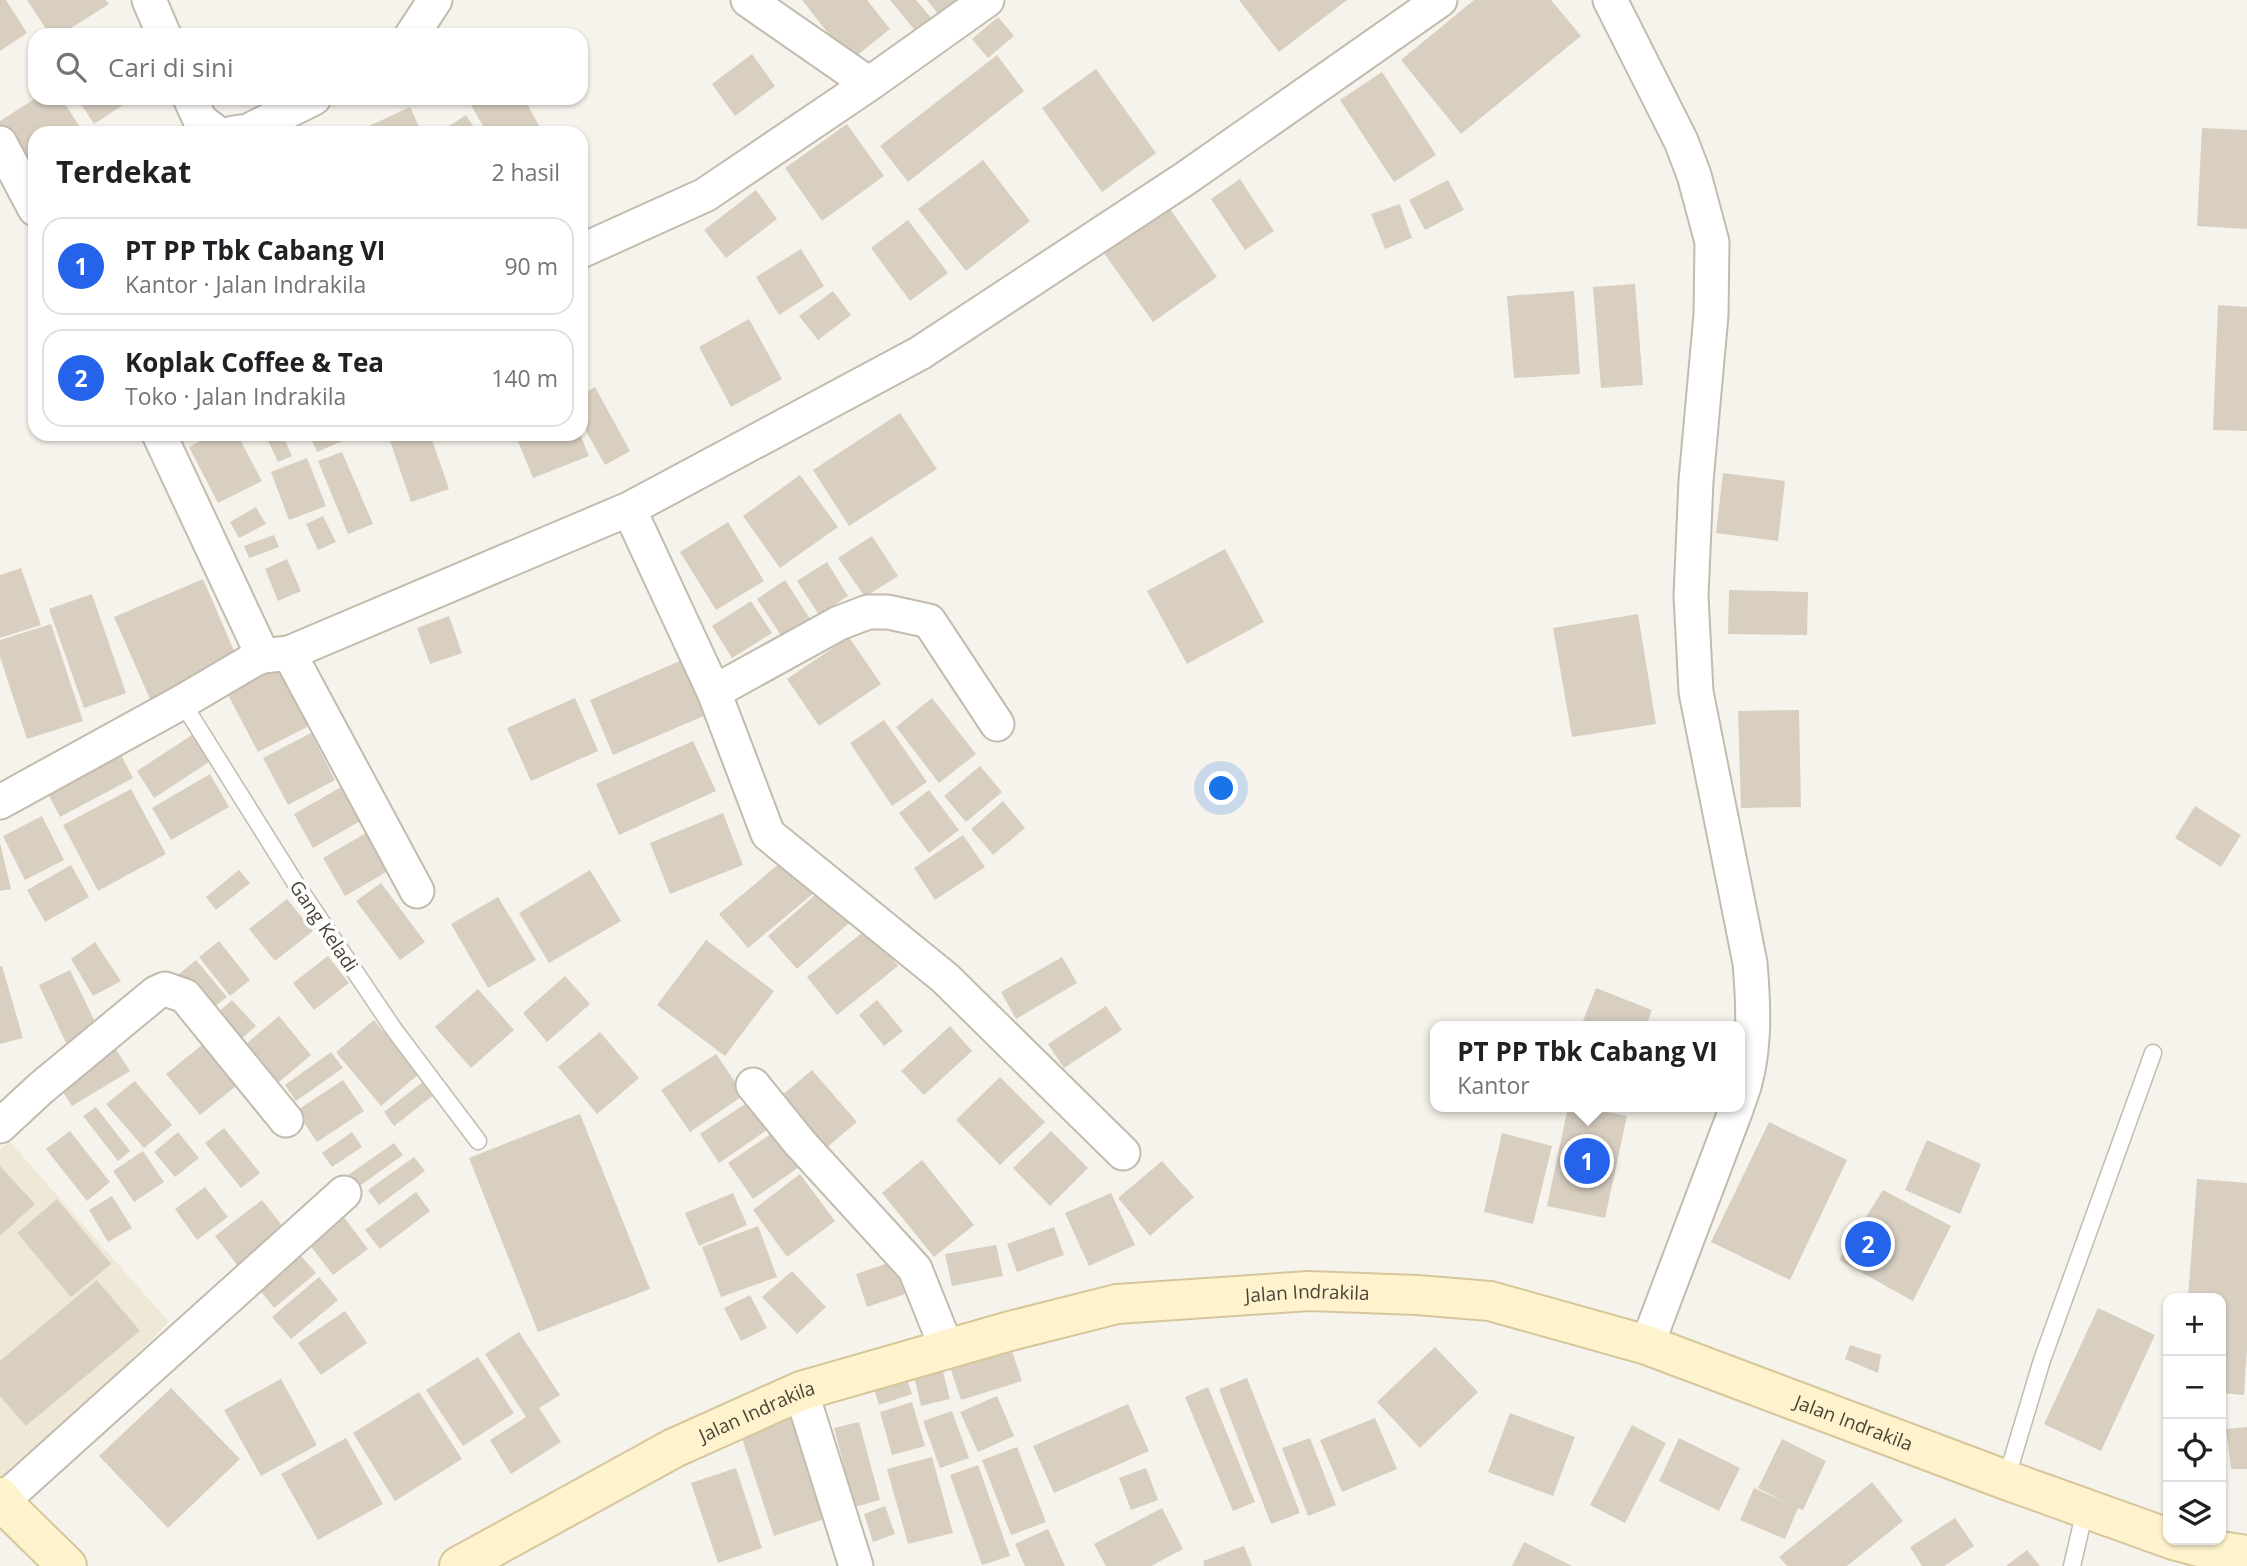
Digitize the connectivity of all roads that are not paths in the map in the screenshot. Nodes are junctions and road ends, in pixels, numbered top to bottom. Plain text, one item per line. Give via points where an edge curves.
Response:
1 (149, 0) edge
2 (435, 0) edge
3 (748, 0) edge
4 (987, 0) edge
5 (1440, 0) edge
6 (1610, 0) edge
7 (161, 28) edge
8 (417, 28) edge
9 (869, 84) junction
10 (193, 105) edge
11 (300, 105) edge
12 (207, 126) edge
13 (258, 126) edge
14 (0, 143) edge
15 (28, 196) edge
16 (588, 248) edge
17 (166, 441) edge
18 (629, 509) junction
19 (276, 655) junction
20 (714, 692) junction
21 (182, 702) junction
22 (997, 724) dead end
23 (0, 802) edge
24 (417, 891) dead end
25 (2152, 1053) dead end
26 (753, 1085) dead end
27 (1745, 1086) edge
28 (1735, 1112) edge
29 (286, 1120) dead end
30 (0, 1126) edge
31 (478, 1141) dead end
32 (1123, 1153) dead end
33 (344, 1193) dead end
34 (1647, 1345) junction
35 (947, 1349) junction
36 (801, 1391) junction
37 (2006, 1480) junction
38 (1, 1500) edge
39 (2085, 1510) junction
40 (2163, 1536) edge
41 (2192, 1545) edge
42 (2247, 1555) edge
43 (67, 1566) edge
44 (458, 1566) edge
45 (856, 1566) edge
46 (2073, 1566) edge

1 - 7 street
2 - 8 street
3 - 9 street
4 - 9 street
5 - 18 street via 1186,178 920,353
6 - 27 street via 1681,141 1712,242 1712,315 1696,481 1691,596 1696,692 1754,1001
9 - 16 street via 705,195
10 - 12 street
11 - 13 street
14 - 15 street
17 - 19 street
18 - 19 street
18 - 20 street
19 - 21 street
19 - 24 street
20 - 22 street via 839,623 868,612 888,612 929,621
20 - 32 street via 768,834 945,978
21 - 23 street
21 - 31 lane, Gang Keladi via 340,951
25 - 37 lane via 2042,1360
26 - 35 street via 915,1269
28 - 34 street
29 - 30 street via 185,996 165,989
33 - 38 street
34 - 35 street, Jalan Indrakila via 1490,1301 1309,1291 1118,1304
34 - 37 street, Jalan Indrakila
35 - 36 street, Jalan Indrakila
36 - 44 street, Jalan Indrakila via 674,1448
36 - 45 street
37 - 39 street, Jalan Indrakila
38 - 43 street
39 - 40 street, Jalan Indrakila
39 - 46 lane
41 - 42 street

